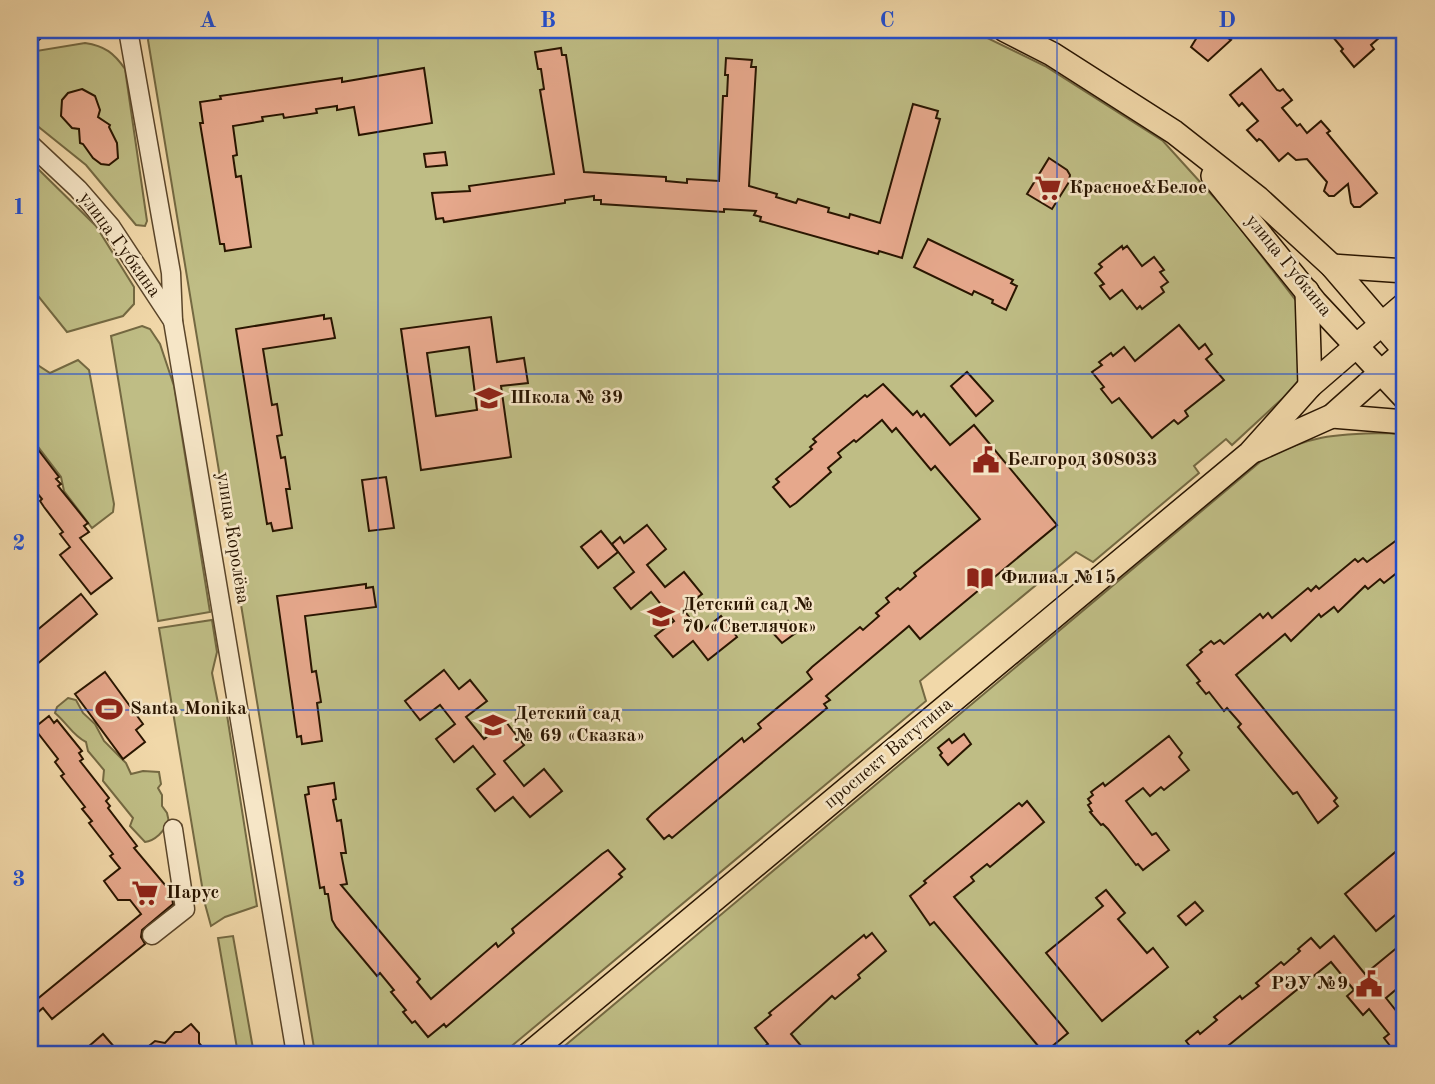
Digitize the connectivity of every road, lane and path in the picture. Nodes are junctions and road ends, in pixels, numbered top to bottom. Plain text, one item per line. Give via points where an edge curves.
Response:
1 (128, 30) edge
2 (1005, 30) edge
3 (1174, 132) junction
4 (30, 144) edge
5 (1336, 271) junction
6 (1405, 271) edge
7 (1311, 297) junction
8 (1405, 304) edge
9 (1359, 318) junction
10 (173, 321) junction
11 (1405, 322) edge
12 (1382, 324) junction
13 (1356, 346) junction
14 (1405, 351) edge
15 (1353, 371) junction
16 (1381, 373) junction
17 (1405, 377) edge
18 (1314, 383) junction
19 (1405, 398) edge
20 (1338, 411) junction
21 (1405, 422) edge
22 (1250, 453) junction
23 (173, 829) dead end
24 (152, 935) dead end
25 (296, 1054) edge
26 (529, 1054) edge

1 - 10 street, улица Королёва via 171,273
2 - 3 main road, улица Губкина via 1052,54
3 - 5 main road, улица Губкина via 1258,198
3 - 7 main road, улица Губкина
4 - 10 street, улица Губкина via 111,227
5 - 6 main road
5 - 7 main road via 1340,290 1336,299
5 - 9 main road
5 - 12 main road, улица Губкина
7 - 9 main road
7 - 13 main road, улица Губкина
7 - 18 main road
8 - 12 main road, проспект Ватутина
9 - 12 main road
9 - 13 main road
10 - 25 street, улица Королёва
11 - 12 main road
12 - 13 main road, проспект Ватутина
12 - 14 main road, улица Губкина
13 - 15 main road
13 - 16 main road, улица Губкина
13 - 18 main road, проспект Ватутина
14 - 16 main road, проспект Ватутина
15 - 16 main road
15 - 18 main road
15 - 20 main road
16 - 17 main road
16 - 19 main road, улица Губкина
16 - 20 main road, проспект Ватутина
18 - 20 main road via 1337,384 1343,393
18 - 22 main road, проспект Ватутина
20 - 21 main road
20 - 22 main road, проспект Ватутина
22 - 26 main road, проспект Ватутина
23 - 24 street via 185,909

